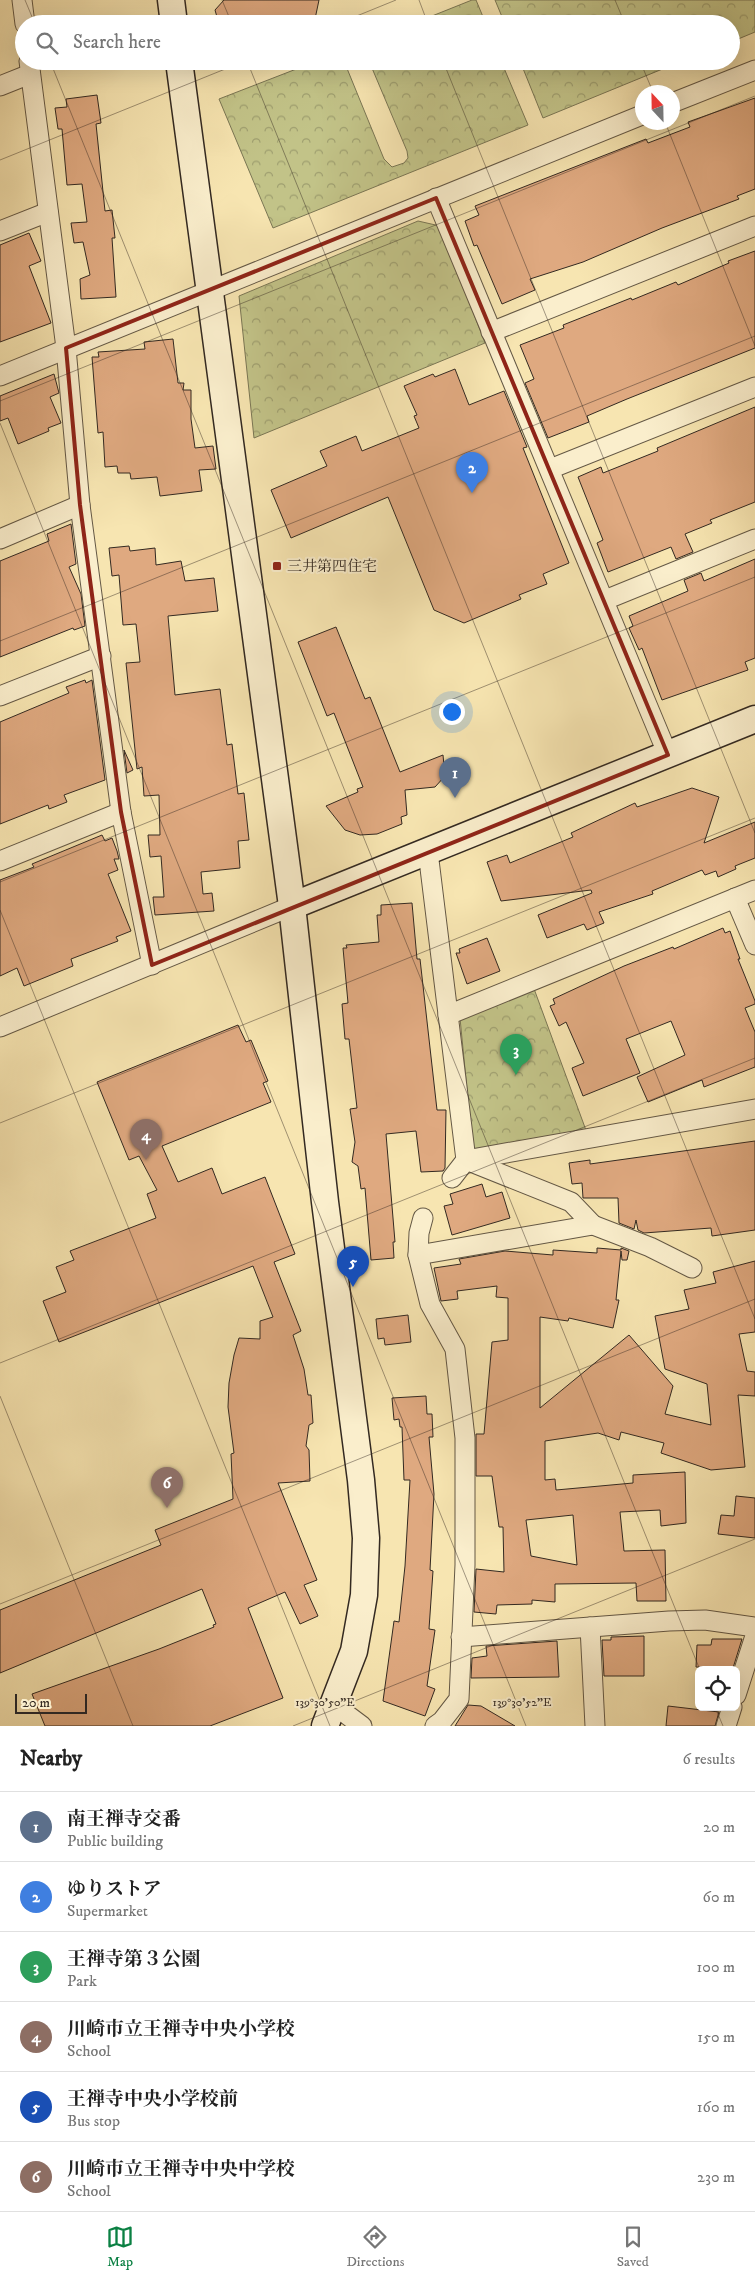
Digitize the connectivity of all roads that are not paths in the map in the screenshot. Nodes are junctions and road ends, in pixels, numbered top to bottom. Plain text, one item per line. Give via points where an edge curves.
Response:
1 (22, 0) edge
2 (171, 0) edge
3 (24, 15) edge
4 (173, 15) edge
5 (27, 70) edge
6 (30, 70) edge
7 (180, 70) edge
8 (755, 70) edge
9 (0, 86) edge
10 (680, 100) edge
11 (635, 118) edge
12 (436, 198) junction
13 (48, 212) junction
14 (755, 226) edge
15 (0, 231) edge
16 (210, 290) junction
17 (491, 332) junction
18 (66, 348) junction
19 (0, 376) edge
20 (755, 387) edge
21 (550, 469) junction
22 (80, 505) junction
23 (755, 539) edge
24 (0, 540) edge
25 (605, 600) junction
26 (101, 656) junction
27 (0, 696) edge
28 (755, 719) edge
29 (668, 755) junction
30 (121, 812) junction
31 (428, 852) junction
32 (0, 861) edge
33 (755, 890) edge
34 (735, 898) junction
35 (292, 906) junction
36 (755, 945) edge
37 (152, 965) junction
38 (448, 1014) junction
39 (0, 1027) edge
40 (755, 1109) edge
41 (466, 1160) junction
42 (452, 1178) dead end
43 (423, 1218) dead end
44 (593, 1225) junction
45 (418, 1255) junction
46 (692, 1268) dead end
47 (590, 1627) junction
48 (755, 1627) edge
49 (755, 1636) edge
50 (461, 1637) junction
51 (740, 1683) edge
52 (731, 1711) edge
53 (330, 1715) edge
54 (362, 1726) edge
55 (435, 1726) edge
56 (595, 1726) edge
57 (726, 1726) edge

1 - 3 street
2 - 4 street
5 - 9 street
6 - 13 street
7 - 16 street
8 - 10 street
11 - 12 street
12 - 16 street
12 - 17 street
13 - 15 street
13 - 18 street
14 - 17 street
16 - 18 street
16 - 35 street
17 - 21 street
18 - 19 street
18 - 22 street
20 - 21 street
21 - 25 street
22 - 24 street
22 - 26 street
23 - 25 street
25 - 29 street
26 - 27 street
26 - 30 street
28 - 29 street
29 - 31 street
30 - 32 street
30 - 37 street
31 - 35 street
31 - 38 street
33 - 34 street
34 - 36 street
34 - 38 street
35 - 37 street
35 - 53 street via 366,1538 364,1595 354,1651
37 - 39 street
38 - 41 street
40 - 41 street
41 - 42 street
41 - 44 street via 571,1202
43 - 45 street via 418,1233
44 - 45 street
44 - 46 street via 650,1247
45 - 50 street via 430,1304 455,1349 465,1438 465,1566
47 - 48 street via 705,1620
47 - 50 street
47 - 56 street
49 - 51 street
50 - 55 street via 459,1700
52 - 57 street
53 - 54 street

